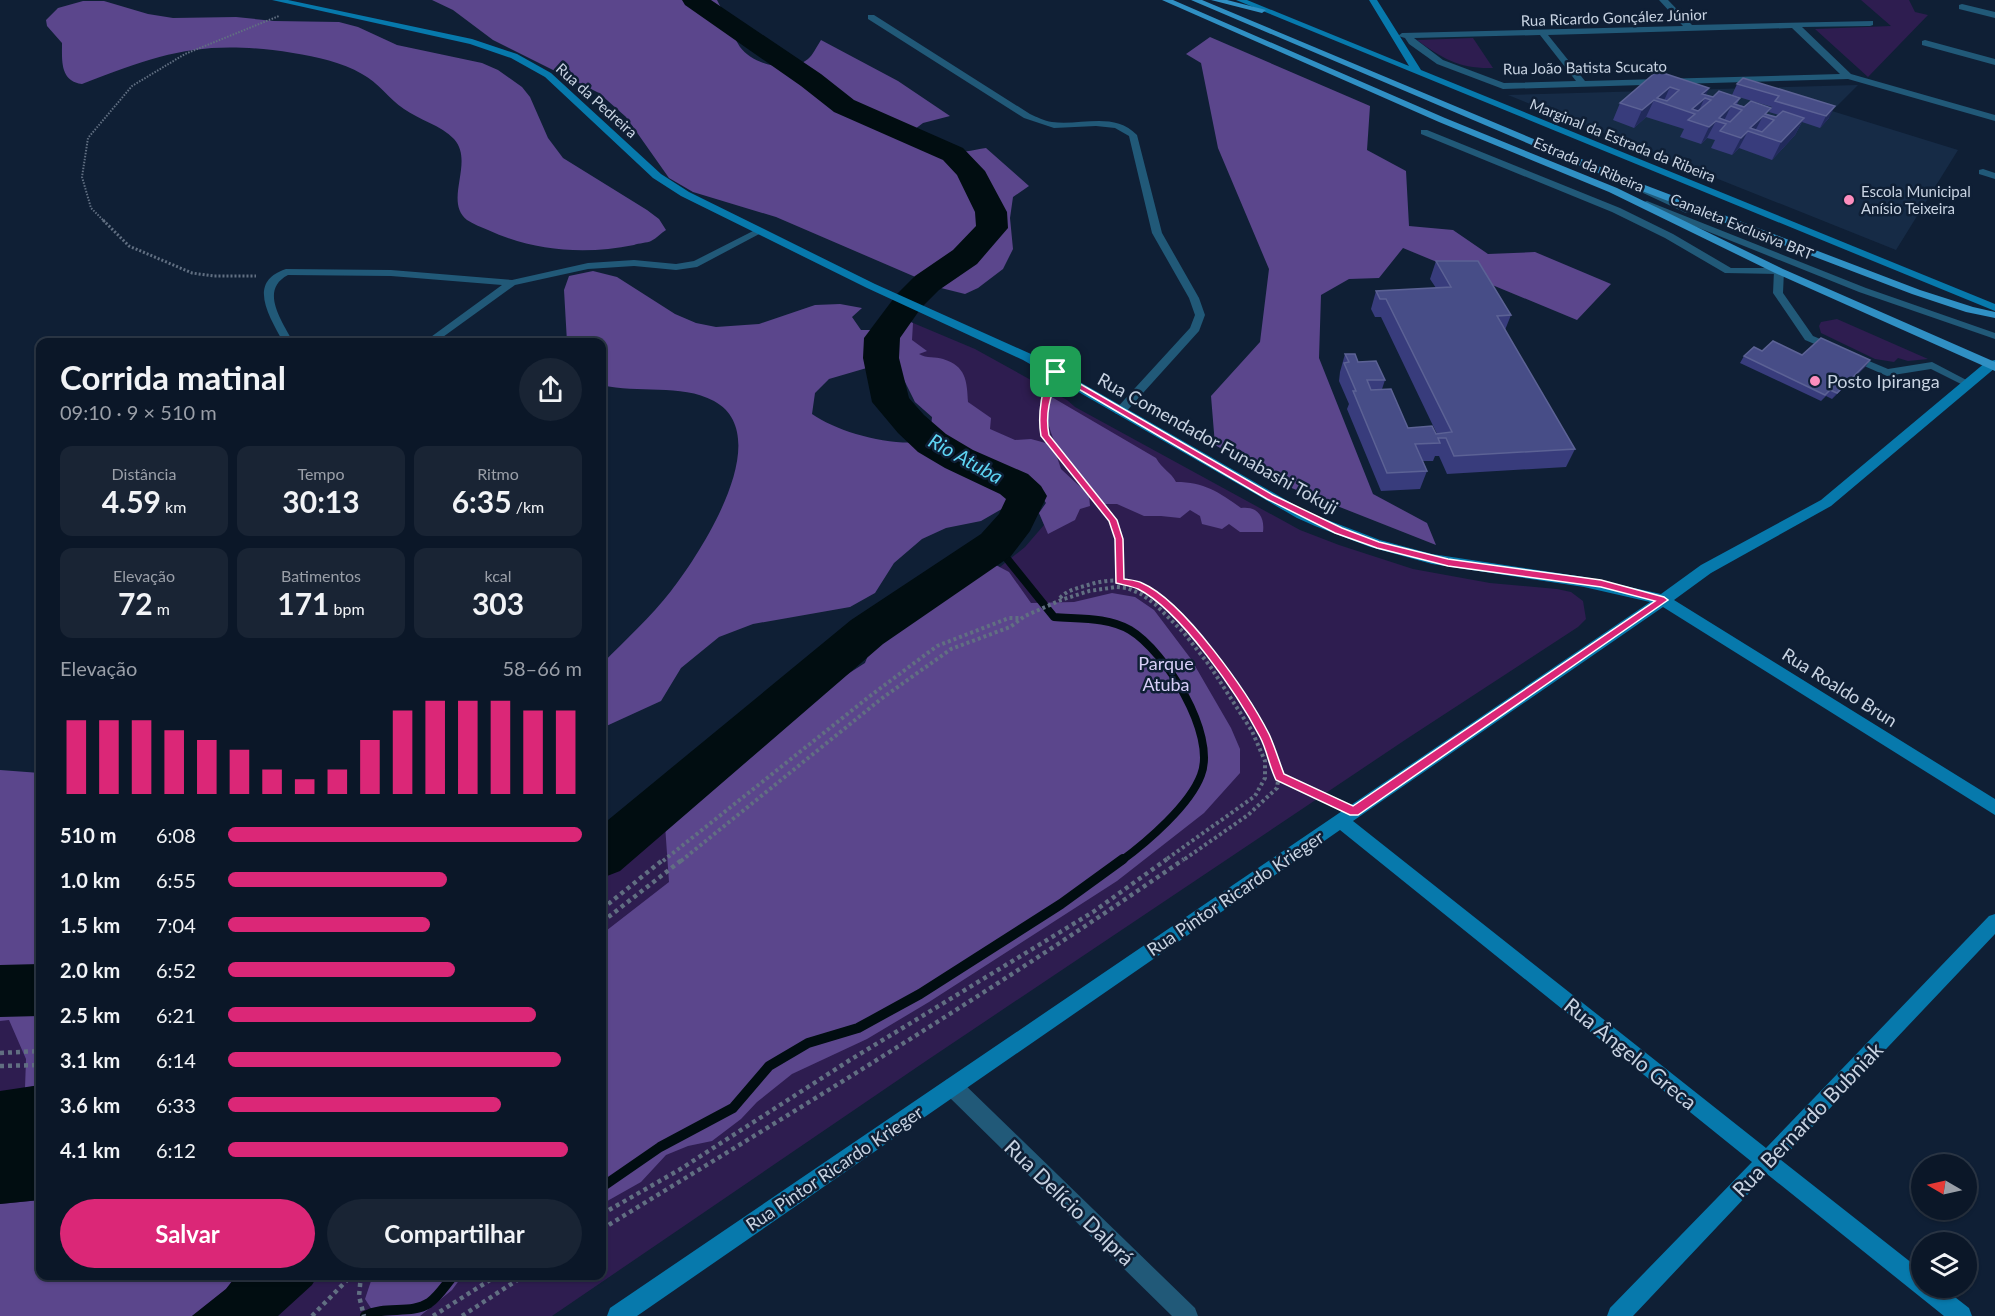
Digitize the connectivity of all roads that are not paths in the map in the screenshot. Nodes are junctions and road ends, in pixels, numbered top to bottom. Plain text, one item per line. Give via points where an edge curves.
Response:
1 (276, 0) edge
2 (1166, 0) edge
3 (1195, 0) edge
4 (1215, 0) edge
5 (1239, 0) edge
6 (1373, 0) edge
7 (1663, 0) edge
8 (1962, 7) dead end
9 (1263, 10) junction
10 (1995, 15) edge
11 (871, 17) dead end
12 (1870, 23) dead end
13 (1794, 25) junction
14 (1690, 28) junction
15 (1542, 32) junction
16 (1394, 36) junction
17 (1408, 36) junction
18 (1925, 43) dead end
19 (1360, 50) junction
20 (1995, 62) edge
21 (1417, 72) junction
22 (1848, 76) junction
23 (1582, 83) junction
24 (1995, 118) edge
25 (1424, 132) dead end
26 (1983, 172) dead end
27 (1995, 176) edge
28 (1625, 182) junction
29 (1613, 190) junction
30 (758, 232) junction
31 (1779, 271) junction
32 (1826, 276) junction
33 (512, 283) junction
34 (1995, 308) edge
35 (1995, 315) edge
36 (944, 317) joint
37 (1995, 336) edge
38 (286, 338) edge
39 (435, 338) edge
40 (1993, 366) edge
41 (1969, 384) junction
42 (1120, 411) junction
43 (1664, 600) junction
44 (1995, 808) edge
45 (1347, 816) junction
46 (1995, 922) edge
47 (952, 1087) junction
48 (1766, 1161) junction
49 (1911, 1276) edge
50 (1938, 1298) edge
51 (618, 1316) edge
52 (1187, 1316) edge
53 (1618, 1316) edge
54 (1961, 1316) edge

1 - 30 main road, Rua da Pedreira via 434,33 514,56 548,75 657,176
2 - 29 main road, Estrada da Ribeira
3 - 28 main road, Estrada da Ribeira
4 - 9 main road
5 - 9 main road, Marginal da Estrada da Ribeira
6 - 16 main road
7 - 14 street
8 - 10 street
9 - 19 main road, Marginal da Estrada da Ribeira
11 - 42 lane via 1027,116 1054,125 1117,124 1133,135 1157,233 1200,315 1195,329
12 - 13 street, Rua Ricardo Gonçález Júnior
13 - 14 street, Rua Ricardo Gonçález Júnior
13 - 22 street
14 - 15 street, Rua Ricardo Gonçález Júnior
15 - 17 street, Rua Ricardo Gonçález Júnior
15 - 23 street
16 - 17 street, Rua Ricardo Gonçález Júnior
16 - 19 main road via 1394,44 1388,48
16 - 21 main road
17 - 23 street, Rua João Batista Scucato via 1440,62 1503,86
18 - 20 street
19 - 21 main road, Marginal da Estrada da Ribeira
21 - 34 main road, Marginal da Estrada da Ribeira
22 - 23 street, Rua João Batista Scucato
22 - 24 street
25 - 31 street via 1634,219 1729,271
26 - 27 street
28 - 32 lane, Canaleta Exclusiva BRT
28 - 35 main road, Estrada da Ribeira via 1916,292
29 - 31 main road, Estrada da Ribeira
29 - 32 lane, Canaleta Exclusiva BRT
30 - 33 lane via 697,264 588,266
30 - 36 main road, Rua da Pedreira
31 - 40 main road, Estrada da Ribeira
31 - 41 lane via 1778,293 1809,338 1887,373 1932,365
32 - 37 lane, Canaleta Exclusiva BRT
33 - 38 lane via 391,273 286,272 270,283 268,299
33 - 39 lane
36 - 42 main road, Rua Comendador Funabashi Tokuji via 1056,372
40 - 41 main road, Rua Pintor Ricardo Krieger
41 - 43 main road, Rua Pintor Ricardo Krieger via 1826,503 1706,569
42 - 43 main road, Rua Comendador Funabashi Tokuji via 1302,515 1377,544 1448,563 1601,584
43 - 44 main road, Rua Roaldo Brun
43 - 45 main road, Rua Pintor Ricardo Krieger
45 - 47 main road, Rua Pintor Ricardo Krieger
45 - 48 main road, Rua Ângelo Greca
46 - 48 main road, Rua Bernardo Bubniak
47 - 51 main road, Rua Pintor Ricardo Krieger
47 - 52 street, Rua Delício Dalprá
48 - 49 main road, Rua Ângelo Greca
48 - 53 main road, Rua Bernardo Bubniak
50 - 54 main road, Rua Ângelo Greca

